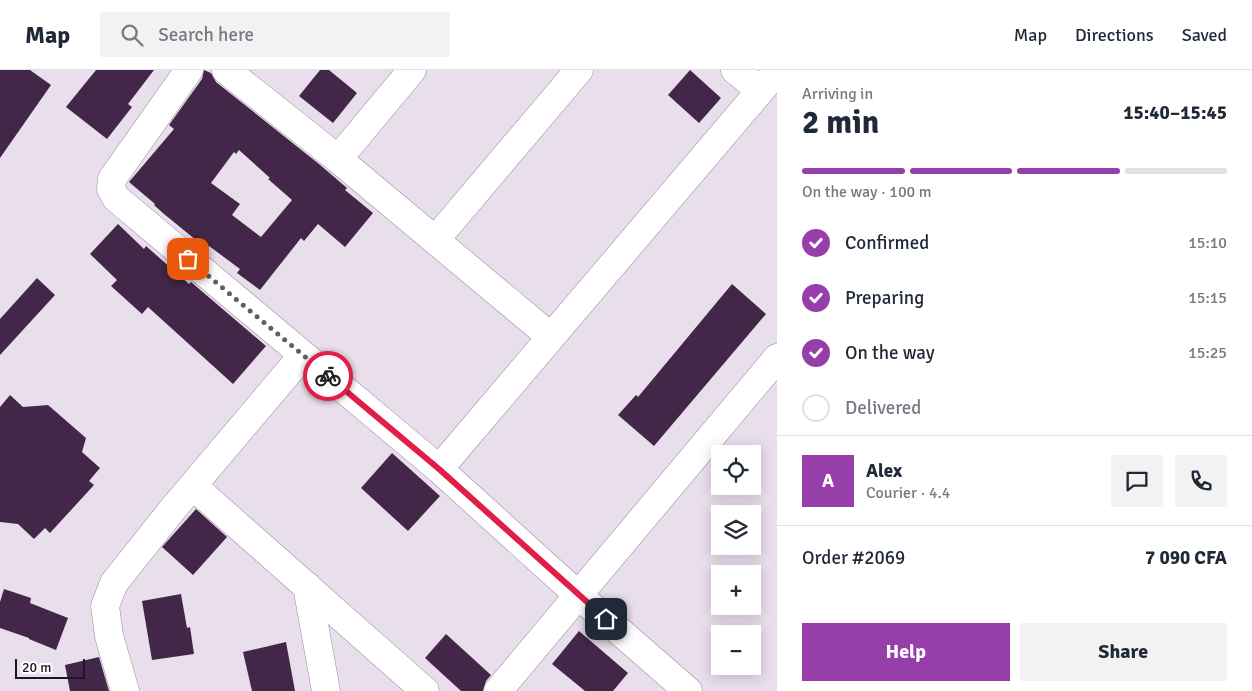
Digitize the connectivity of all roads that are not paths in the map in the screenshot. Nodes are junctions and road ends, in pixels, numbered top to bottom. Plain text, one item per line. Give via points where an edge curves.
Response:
1 (188, 70) edge
2 (226, 70) edge
3 (412, 70) edge
4 (579, 70) edge
5 (735, 70) edge
6 (768, 80) edge
7 (338, 158) junction
8 (436, 239) junction
9 (551, 337) junction
10 (303, 355) junction
11 (777, 358) edge
12 (439, 469) junction
13 (193, 486) junction
14 (307, 586) junction
15 (578, 596) junction
16 (125, 691) edge
17 (326, 691) edge
18 (425, 691) edge
19 (498, 691) edge
20 (688, 691) edge

1 - 10 street via 112,179 111,189 116,198
2 - 7 street
3 - 7 street
4 - 8 street
5 - 6 street
6 - 9 street
7 - 8 street
8 - 9 street
9 - 12 street
10 - 12 street
10 - 13 street
11 - 15 street
12 - 15 street
13 - 14 street
13 - 16 street via 114,583 105,606 109,636
14 - 17 street
14 - 18 street
15 - 19 street
15 - 20 street

